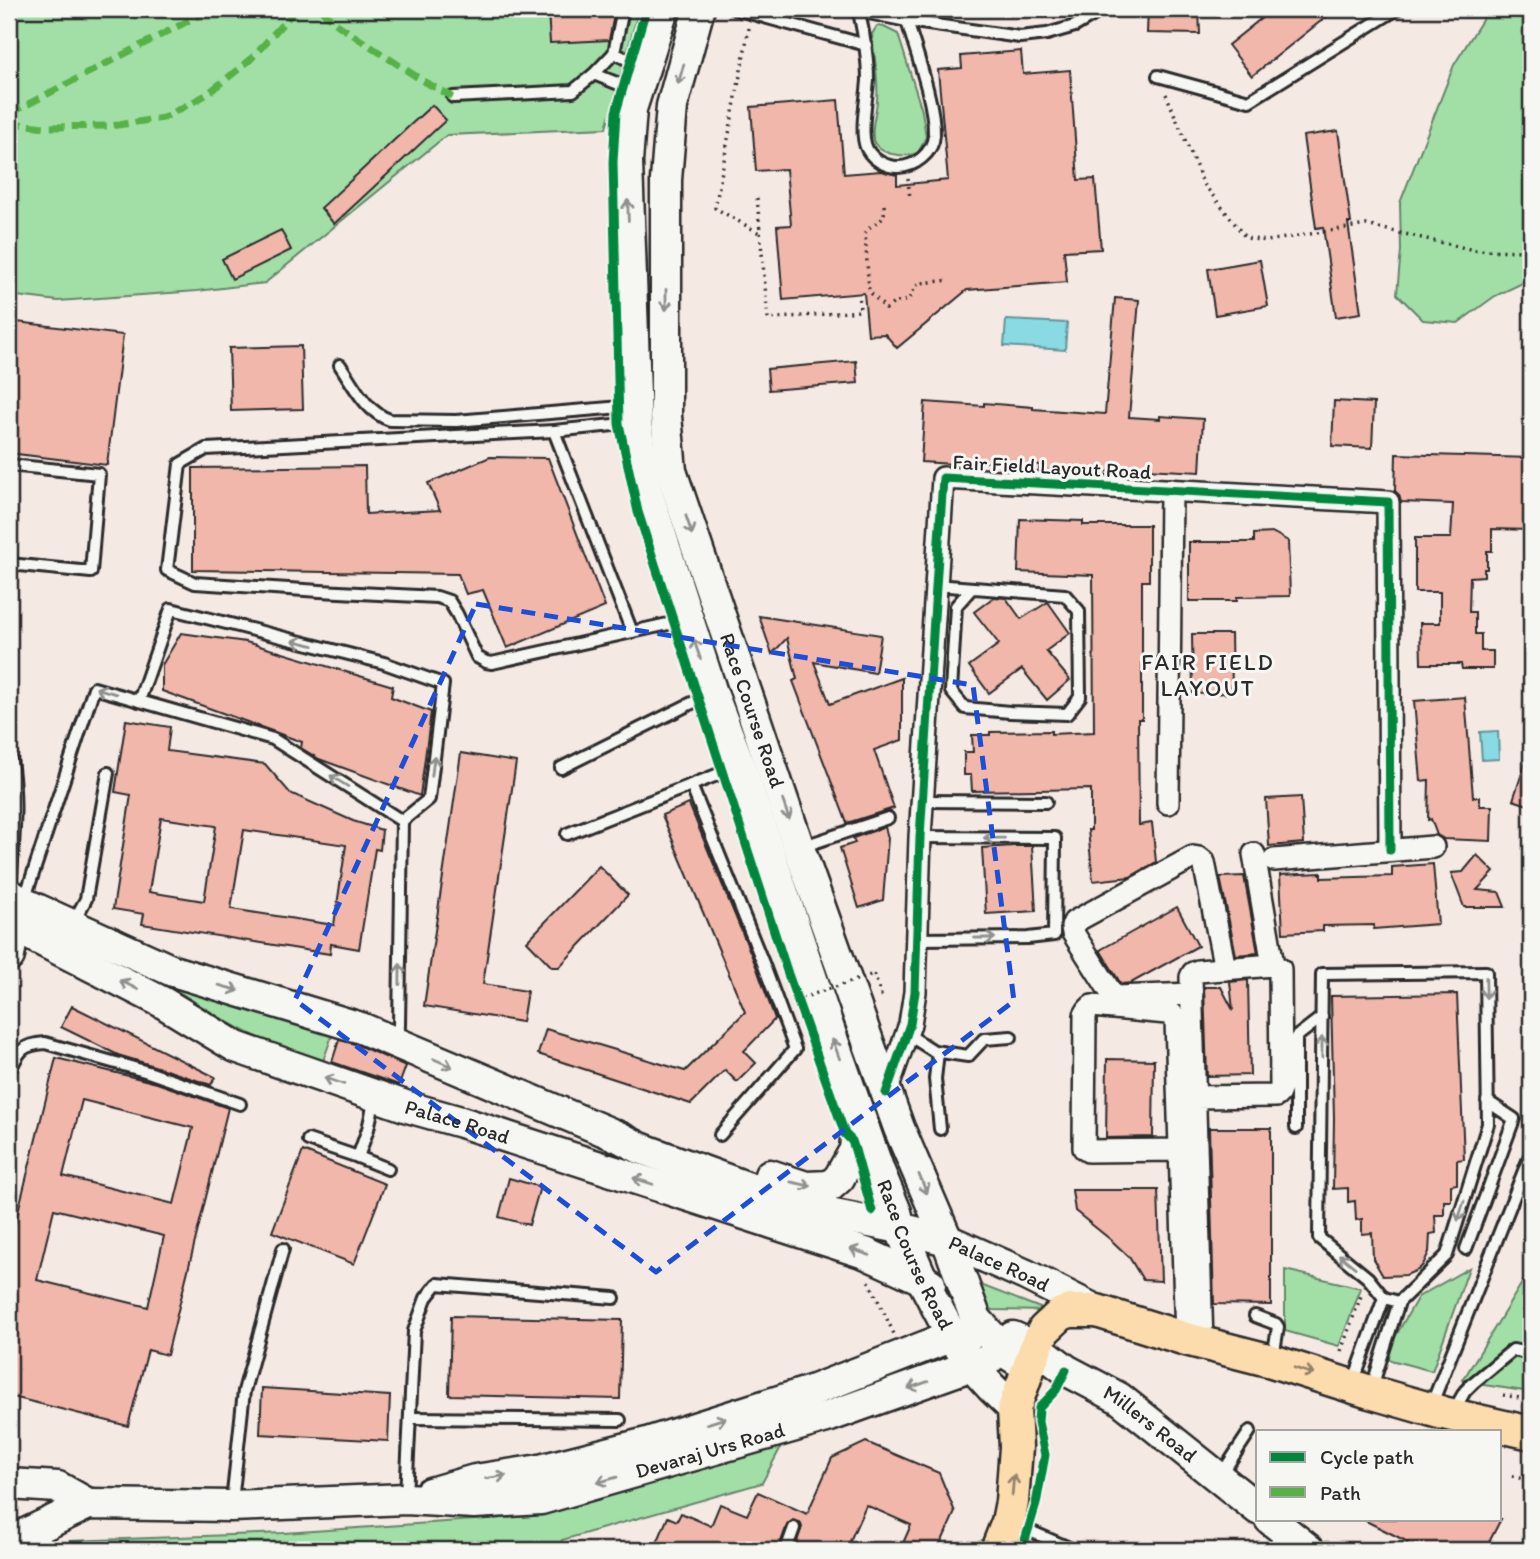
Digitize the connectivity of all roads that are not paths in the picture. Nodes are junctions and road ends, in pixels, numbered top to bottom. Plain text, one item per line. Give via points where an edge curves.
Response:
1 (623, 9) edge
2 (663, 9) edge
3 (699, 9) edge
4 (735, 9) edge
5 (1397, 9) edge
6 (854, 10) edge
7 (1102, 10) dead end
8 (753, 11) edge
9 (907, 21) junction
10 (866, 45) junction
11 (614, 53) junction
12 (594, 74) junction
13 (1158, 76) road end
14 (640, 79) junction
15 (453, 97) dead end
16 (340, 365) dead end
17 (636, 414) junction
18 (554, 431) junction
19 (9, 465) edge
20 (1171, 490) junction
21 (9, 564) edge
22 (935, 585) junction
23 (971, 589) junction
24 (687, 618) junction
25 (632, 632) junction
26 (712, 693) junction
27 (139, 701) junction
28 (9, 750) edge
29 (740, 766) junction
30 (561, 768) dead end
31 (108, 773) dead end
32 (691, 785) junction
33 (922, 801) junction
34 (1046, 802) dead end
35 (1168, 803) dead end
36 (888, 818) dead end
37 (402, 821) junction
38 (567, 834) dead end
39 (920, 837) junction
40 (1433, 847) dead end
41 (799, 848) junction
42 (1390, 850) junction
43 (12, 901) edge
44 (72, 925) junction
45 (9, 938) edge
46 (917, 939) junction
47 (9, 956) edge
48 (1273, 965) junction
49 (1225, 969) junction
50 (1192, 994) junction
51 (1322, 1017) junction
52 (907, 1034) junction
53 (1011, 1037) dead end
54 (395, 1042) junction
55 (938, 1052) junction
56 (9, 1072) edge
57 (479, 1079) junction
58 (886, 1093) junction
59 (376, 1095) junction
60 (1195, 1097) junction
61 (1488, 1101) junction
62 (240, 1104) dead end
63 (859, 1113) junction
64 (461, 1122) junction
65 (1296, 1128) dead end
66 (940, 1129) dead end
67 (720, 1135) dead end
68 (619, 1137) junction
69 (308, 1140) dead end
70 (1179, 1150) junction
71 (1531, 1153) edge
72 (358, 1157) junction
73 (388, 1169) dead end
74 (900, 1228) junction
75 (947, 1240) junction
76 (1466, 1248) dead end
77 (283, 1249) dead end
78 (922, 1279) junction
79 (614, 1297) dead end
80 (1384, 1298) junction
81 (1399, 1302) junction
82 (1097, 1311) junction
83 (1255, 1316) dead end
84 (1194, 1341) junction
85 (998, 1342) junction
86 (1531, 1354) edge
87 (1272, 1361) junction
88 (971, 1366) junction
89 (1361, 1389) junction
90 (1014, 1409) junction
91 (1441, 1412) junction
92 (410, 1418) junction
93 (620, 1420) dead end
94 (1250, 1432) dead end
95 (1531, 1433) edge
96 (1219, 1477) junction
97 (10, 1484) edge
98 (406, 1499) junction
99 (88, 1504) junction
100 (231, 1506) junction
101 (1256, 1507) edge
102 (1271, 1520) edge
103 (794, 1528) dead end
104 (1003, 1536) edge
105 (12, 1542) edge
106 (786, 1550) edge
107 (1074, 1550) edge
108 (1309, 1550) edge

1 - 11 lane
2 - 14 main road, Race Course Road
3 -> 41 main road, Race Course Road via 672,106 666,180 666,416 671,471
4 - 8 lane
5 - 13 lane via 1249,101
6 - 9 lane
6 - 10 lane
7 - 9 lane via 1075,26 1020,37
8 - 10 lane
9 - 10 lane via 934,136 926,154 910,166 881,163 863,139
11 - 12 lane
11 - 14 lane
12 - 14 lane
12 - 15 lane via 573,91
17 -> 14 main road, Race Course Road via 627,162 631,109
16 - 17 lane via 366,405 390,420
17 - 18 lane
17 - 24 main road, Race Course Road via 644,483
18 - 25 lane
18 - 25 lane via 206,449 180,464 167,570 195,583 449,600 477,657 486,662
19 - 21 lane via 99,474 91,572
20 - 22 street, Fair Field Layout Road via 943,478
20 - 35 street, Fair Field Layout Road
20 - 42 street, Fair Field Layout Road via 1388,502
22 - 23 lane
22 - 33 street, Fair Field Layout Road
23 - 23 lane via 1065,595 1079,611 1080,697 1067,714 965,708 951,691 956,606
24 - 25 lane
26 -> 24 main road, Race Course Road
26 - 29 main road, Race Course Road
26 - 30 lane
37 -> 27 lane via 274,739
37 -> 27 lane via 429,799 443,684 384,663 171,609
27 -> 43 lane via 94,688
28 - 43 lane via 16,803
29 - 32 lane
63 -> 29 main road, Race Course Road
31 - 44 lane via 86,899
32 - 38 lane
32 - 67 lane via 795,1049
33 - 34 lane
33 - 39 street, Fair Field Layout Road
36 - 41 lane
54 -> 37 lane
39 - 46 street, Fair Field Layout Road
46 -> 39 lane via 1054,935 1055,838
40 - 42 street
41 - 58 main road, Race Course Road
42 - 48 street via 1264,857
43 - 44 main road, Palace Road
59 -> 43 main road, Palace Road via 236,1047
44 -> 54 main road, Palace Road via 173,971 341,1021
45 - 47 main road
46 - 52 street, Fair Field Layout Road via 915,992
48 - 49 street
48 - 60 street via 1281,973 1279,1093
49 - 50 street via 1193,973
49 - 50 street via 1204,862 1199,858 1193,857 1074,922 1073,933 1116,997
50 - 60 street
51 -> 61 lane via 1322,974 1486,972
51 - 65 lane via 1296,1037
80 -> 51 lane via 1368,1278 1319,1238
52 - 55 lane
52 - 58 street, Fair Field Layout Road
53 - 55 lane via 984,1039 968,1056
54 -> 57 main road, Palace Road
55 - 66 lane via 935,1079
56 - 62 lane via 19,1051 45,1043
57 - 64 main road
57 - 68 main road, Palace Road
58 -> 75 main road, Race Course Road
59 - 64 main road, Palace Road
59 - 72 lane
60 - 84 street
61 - 76 lane via 1514,1119
61 -> 81 lane via 1488,1124 1447,1255
68 -> 63 main road, Palace Road via 646,1133 806,1187 830,1186 855,1150
63 - 74 main road, Race Course Road
78 -> 64 main road, Palace Road via 864,1253
68 - 74 main road, Palace Road via 809,1210
69 - 72 lane
70 - 70 street via 1176,1020 1172,1014 1091,1006 1085,1015 1084,1148
70 - 84 street via 1187,1306
71 - 91 lane
72 - 73 lane
74 - 75 main road, Palace Road
74 - 78 main road, Race Course Road
75 - 82 main road, Palace Road
75 - 85 main road, Race Course Road
77 - 100 lane via 244,1391
78 - 85 main road, Race Course Road
79 - 92 lane via 437,1284 426,1297 414,1331
80 - 81 lane
80 - 89 lane
81 - 89 lane
82 - 84 main road, Palace Road
82 - 85 main road, Palace Road via 1070,1311 1044,1330
83 - 87 lane via 1278,1327
84 - 87 main road, Palace Road
85 - 88 main road, Devaraj Urs Road
85 - 90 main road, Palace Road
85 - 96 main road, Millers Road via 1119,1398
98 -> 85 main road, Devaraj Urs Road via 647,1443 811,1391
86 - 91 lane via 1513,1350
87 -> 89 main road, Palace Road
88 - 90 main road
88 -> 98 main road, Devaraj Urs Road via 830,1416 541,1499 474,1503
89 - 91 main road, Palace Road
104 -> 90 main road via 1012,1502
91 - 95 main road, Palace Road
92 - 93 lane
92 - 98 lane
94 - 96 lane
96 - 101 main road, Millers Road
97 - 99 main road, Devaraj Urs Road via 58,1487
97 - 105 main road via 27,1500 33,1514 29,1526
98 - 100 main road, Devaraj Urs Road
99 - 100 main road, Devaraj Urs Road
99 - 105 main road, Devaraj Urs Road
102 - 108 main road
103 - 106 lane
104 - 107 lane

